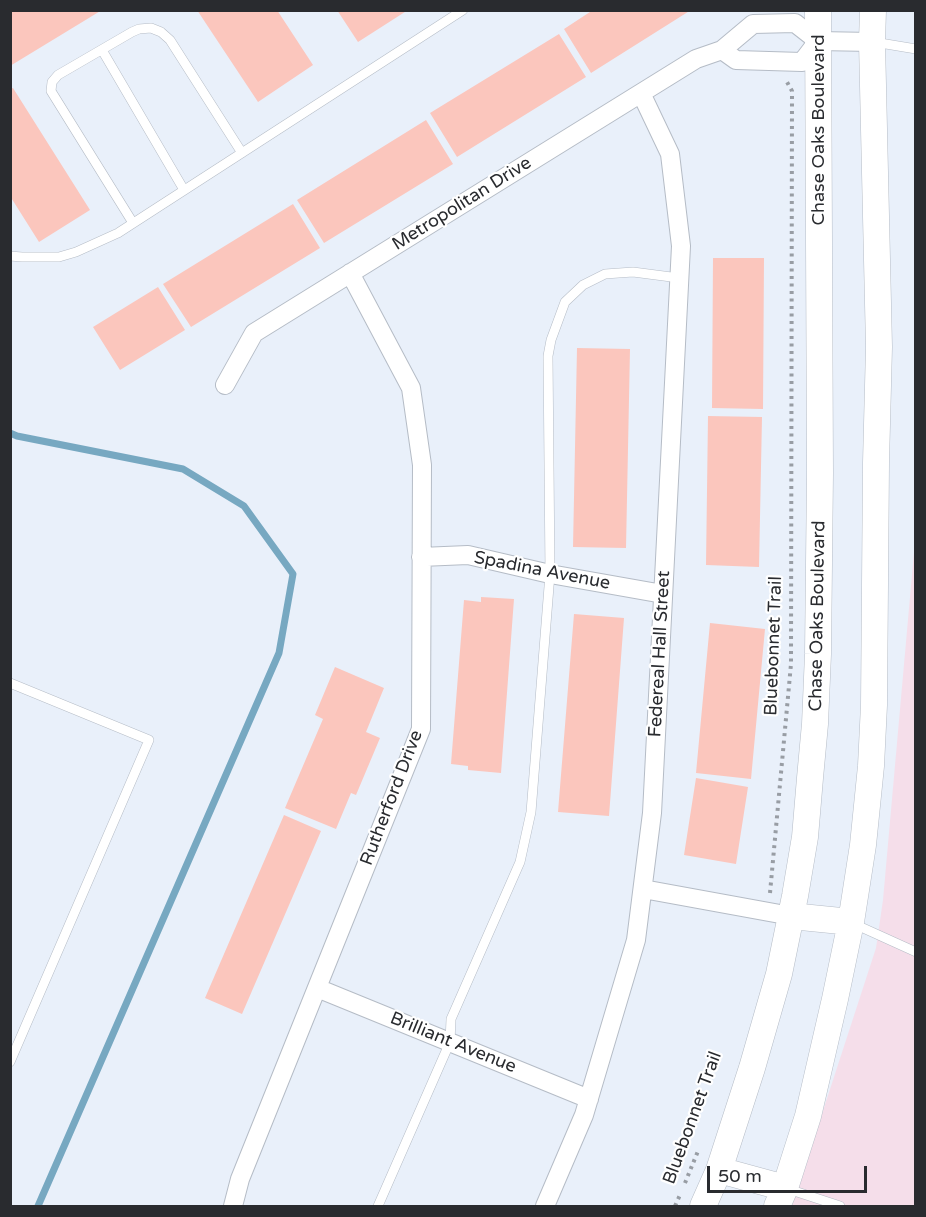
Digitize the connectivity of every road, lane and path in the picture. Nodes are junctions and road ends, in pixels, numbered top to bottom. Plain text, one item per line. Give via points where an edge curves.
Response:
1 (462, 10) edge
2 (818, 10) edge
3 (873, 10) edge
4 (448, 14) edge
5 (818, 41) junction
6 (872, 42) junction
7 (915, 49) edge
8 (102, 50) junction
9 (722, 50) junction
10 (794, 75) dead end
11 (641, 93) junction
12 (242, 153) junction
13 (184, 190) junction
14 (133, 223) junction
15 (10, 256) edge
16 (351, 273) junction
17 (679, 278) junction
18 (225, 385) dead end
19 (421, 557) junction
20 (550, 574) junction
21 (663, 594) junction
22 (10, 683) edge
23 (643, 889) junction
24 (779, 914) junction
25 (851, 922) junction
26 (915, 952) edge
27 (317, 988) junction
28 (450, 1042) junction
29 (10, 1062) edge
30 (589, 1099) junction
31 (700, 1146) dead end
32 (719, 1170) junction
33 (781, 1197) edge
34 (233, 1206) edge
35 (378, 1206) edge
36 (545, 1206) edge
37 (675, 1206) edge
38 (703, 1206) edge
39 (840, 1206) edge

1 - 4 lane
2 - 5 street, Chase Oaks Boulevard
3 - 6 street
4 - 12 lane
5 - 6 street
5 - 9 street via 802,62 736,60
5 - 9 street, Metropolitan Drive via 795,23 753,24
5 - 24 street, Chase Oaks Boulevard via 820,449 815,724 805,837
6 - 7 lane
6 - 25 street via 879,347 874,705 863,845
8 - 12 lane via 139,29 161,32 171,40
8 - 13 lane
8 - 14 lane via 58,75 51,91
9 - 11 street, Metropolitan Drive via 696,59
10 - 24 path, Bluebonnet Trail via 787,82 792,91 791,664
11 - 16 street, Metropolitan Drive
11 - 17 street, Federeal Hall Street via 670,154 681,246
12 - 13 lane
13 - 14 lane
14 - 15 lane via 59,257
16 - 18 street, Metropolitan Drive via 255,333
16 - 19 street, Rutherford Drive via 411,388 422,465
17 - 20 lane via 633,272 605,274 583,285 565,302 548,356
17 - 21 street, Federeal Hall Street
19 - 20 street, Spadina Avenue via 468,555
19 - 27 street, Rutherford Drive via 421,729
20 - 21 street, Spadina Avenue
20 - 28 lane via 531,812 520,862 452,1019
21 - 23 street, Federeal Hall Street via 652,813
22 - 29 lane via 148,740
23 - 24 street
23 - 30 street, Federeal Hall Street via 636,940
24 - 25 street
24 - 32 street, Chase Oaks Boulevard via 779,974
25 - 26 lane
25 - 33 street via 808,1116
27 - 28 street, Brilliant Avenue
27 - 34 street, Rutherford Drive via 240,1179
28 - 30 street, Brilliant Avenue
28 - 35 lane
30 - 36 street, Federeal Hall Street
31 - 37 path, Bluebonnet Trail
32 - 33 street
32 - 38 street, Chase Oaks Boulevard
33 - 39 lane

